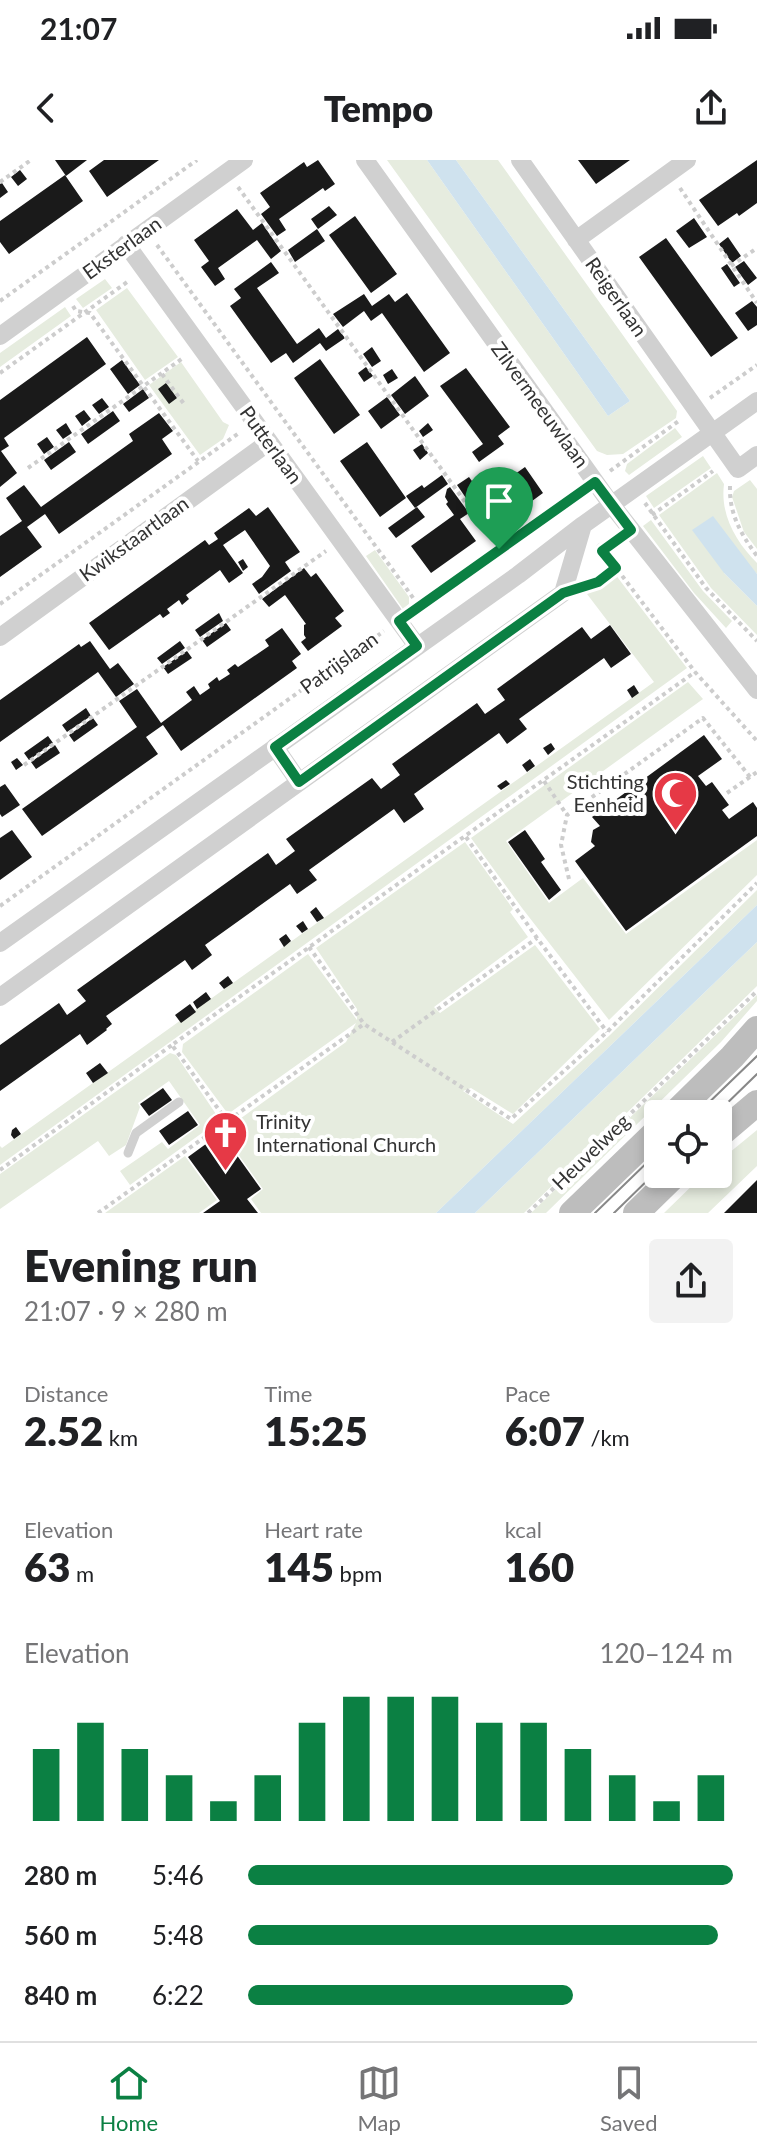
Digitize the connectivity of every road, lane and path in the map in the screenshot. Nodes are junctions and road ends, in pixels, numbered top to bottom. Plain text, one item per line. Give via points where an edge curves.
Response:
1 (31, 160) edge
2 (197, 160) edge
3 (244, 160) edge
4 (365, 160) edge
5 (520, 160) edge
6 (687, 160) edge
7 (227, 172) junction
8 (669, 173) junction
9 (0, 182) edge
10 (146, 231) junction
11 (576, 240) junction
12 (126, 244) junction
13 (757, 248) edge
14 (164, 256) junction
15 (731, 266) junction
16 (144, 270) junction
17 (62, 291) junction
18 (0, 301) edge
19 (757, 303) edge
20 (84, 312) junction
21 (0, 336) edge
22 (199, 347) junction
23 (757, 365) edge
24 (0, 373) edge
25 (162, 373) junction
26 (144, 386) junction
27 (757, 401) edge
28 (184, 404) dead end
29 (696, 409) junction
30 (254, 422) junction
31 (713, 433) junction
32 (269, 442) junction
33 (757, 455) edge
34 (199, 462) junction
35 (28, 468) dead end
36 (717, 468) dead end
37 (730, 477) junction
38 (595, 482) junction
39 (634, 488) junction
40 (611, 504) junction
41 (653, 514) junction
42 (583, 525) junction
43 (631, 530) junction
44 (340, 541) junction
45 (499, 549) junction
46 (602, 551) junction
47 (757, 556) edge
48 (616, 568) junction
49 (563, 593) junction
50 (0, 604) edge
51 (419, 606) junction
52 (399, 621) junction
53 (0, 637) edge
54 (757, 641) edge
55 (417, 646) junction
56 (695, 672) junction
57 (756, 684) edge
58 (757, 741) edge
59 (275, 747) junction
60 (24, 765) dead end
61 (757, 772) edge
62 (750, 777) junction
63 (544, 781) junction
64 (299, 782) junction
65 (727, 793) dead end
66 (567, 815) junction
67 (466, 837) junction
68 (569, 879) dead end
69 (757, 883) edge
70 (0, 906) edge
71 (537, 938) junction
72 (0, 943) edge
73 (309, 947) junction
74 (757, 991) edge
75 (0, 997) edge
76 (364, 1024) junction
77 (757, 1029) edge
78 (607, 1032) junction
79 (392, 1042) junction
80 (172, 1045) junction
81 (688, 1100) edge
82 (179, 1102) dead end
83 (757, 1103) edge
84 (227, 1121) junction
85 (732, 1124) edge
86 (644, 1144) edge
87 (128, 1153) dead end
88 (0, 1170) edge
89 (662, 1188) edge
90 (98, 1213) edge
91 (528, 1213) edge
92 (572, 1213) edge
93 (636, 1213) edge

1 - 9 path
2 - 18 path
3 - 7 street, Eksterlaan
4 - 38 street, Zilvermeeuwlaan
5 - 11 street, Reigerlaan
6 - 8 street
7 - 10 street, Eksterlaan
7 - 45 path
8 - 11 street
8 - 15 path
10 - 12 street, Eksterlaan
10 - 14 path
11 - 29 street, Reigerlaan
12 - 16 street, Putterlaan
12 - 17 street, Eksterlaan
13 - 15 path
14 - 16 path
14 - 51 path
15 - 19 path
16 - 20 path
16 - 22 street, Putterlaan
17 - 20 path via 76,311
17 - 21 street, Eksterlaan
20 - 24 path
20 - 26 path via 90,313
22 - 25 path
22 - 30 street, Putterlaan
23 - 29 path, Patrijslaan
25 - 26 path
25 - 28 path
26 - 34 path
26 - 35 path
27 - 31 street, Patrijslaan
29 - 31 street, Reigerlaan
29 - 38 path, Patrijslaan
30 - 32 street, Putterlaan
30 - 34 path
31 - 37 street
31 - 39 street, Patrijslaan
32 - 44 street, Putterlaan
32 - 53 street, Kwikstaartlaan
33 - 37 street
34 - 50 path
36 - 41 path
37 - 47 path via 734,517
38 - 40 street, Zilvermeeuwlaan
38 - 45 path, Patrijslaan
39 - 40 street, Patrijslaan
39 - 41 path
40 - 42 street, Patrijslaan
40 - 43 street, Zilvermeeuwlaan
41 - 43 path
41 - 54 path via 706,588
42 - 46 path
42 - 49 street
42 - 55 street, Patrijslaan
43 - 46 path
43 - 57 street, Zilvermeeuwlaan
44 - 52 street, Putterlaan
44 - 60 path
45 - 51 path, Patrijslaan
46 - 48 path
48 - 49 path via 598,582
48 - 56 path
49 - 64 street
51 - 52 path, Patrijslaan
52 - 55 street, Putterlaan
52 - 70 path, Patrijslaan
55 - 59 street, Patrijslaan
56 - 58 path
56 - 63 path
59 - 64 street
59 - 72 street, Patrijslaan
61 - 62 path
62 - 65 path
62 - 66 path via 703,718
63 - 66 path
63 - 67 path
64 - 75 street
66 - 68 path via 561,845
67 - 71 path
67 - 73 path
69 - 78 path
71 - 78 path
71 - 79 path
73 - 76 path
73 - 80 path
74 - 91 path, Heuvelweg
76 - 79 path
76 - 84 path
77 - 81 main road
78 - 79 path via 511,1119
80 - 84 path
80 - 88 path
82 - 87 lane via 136,1133
83 - 85 main road
84 - 90 path
86 - 92 main road, Heuvelweg
89 - 93 main road

